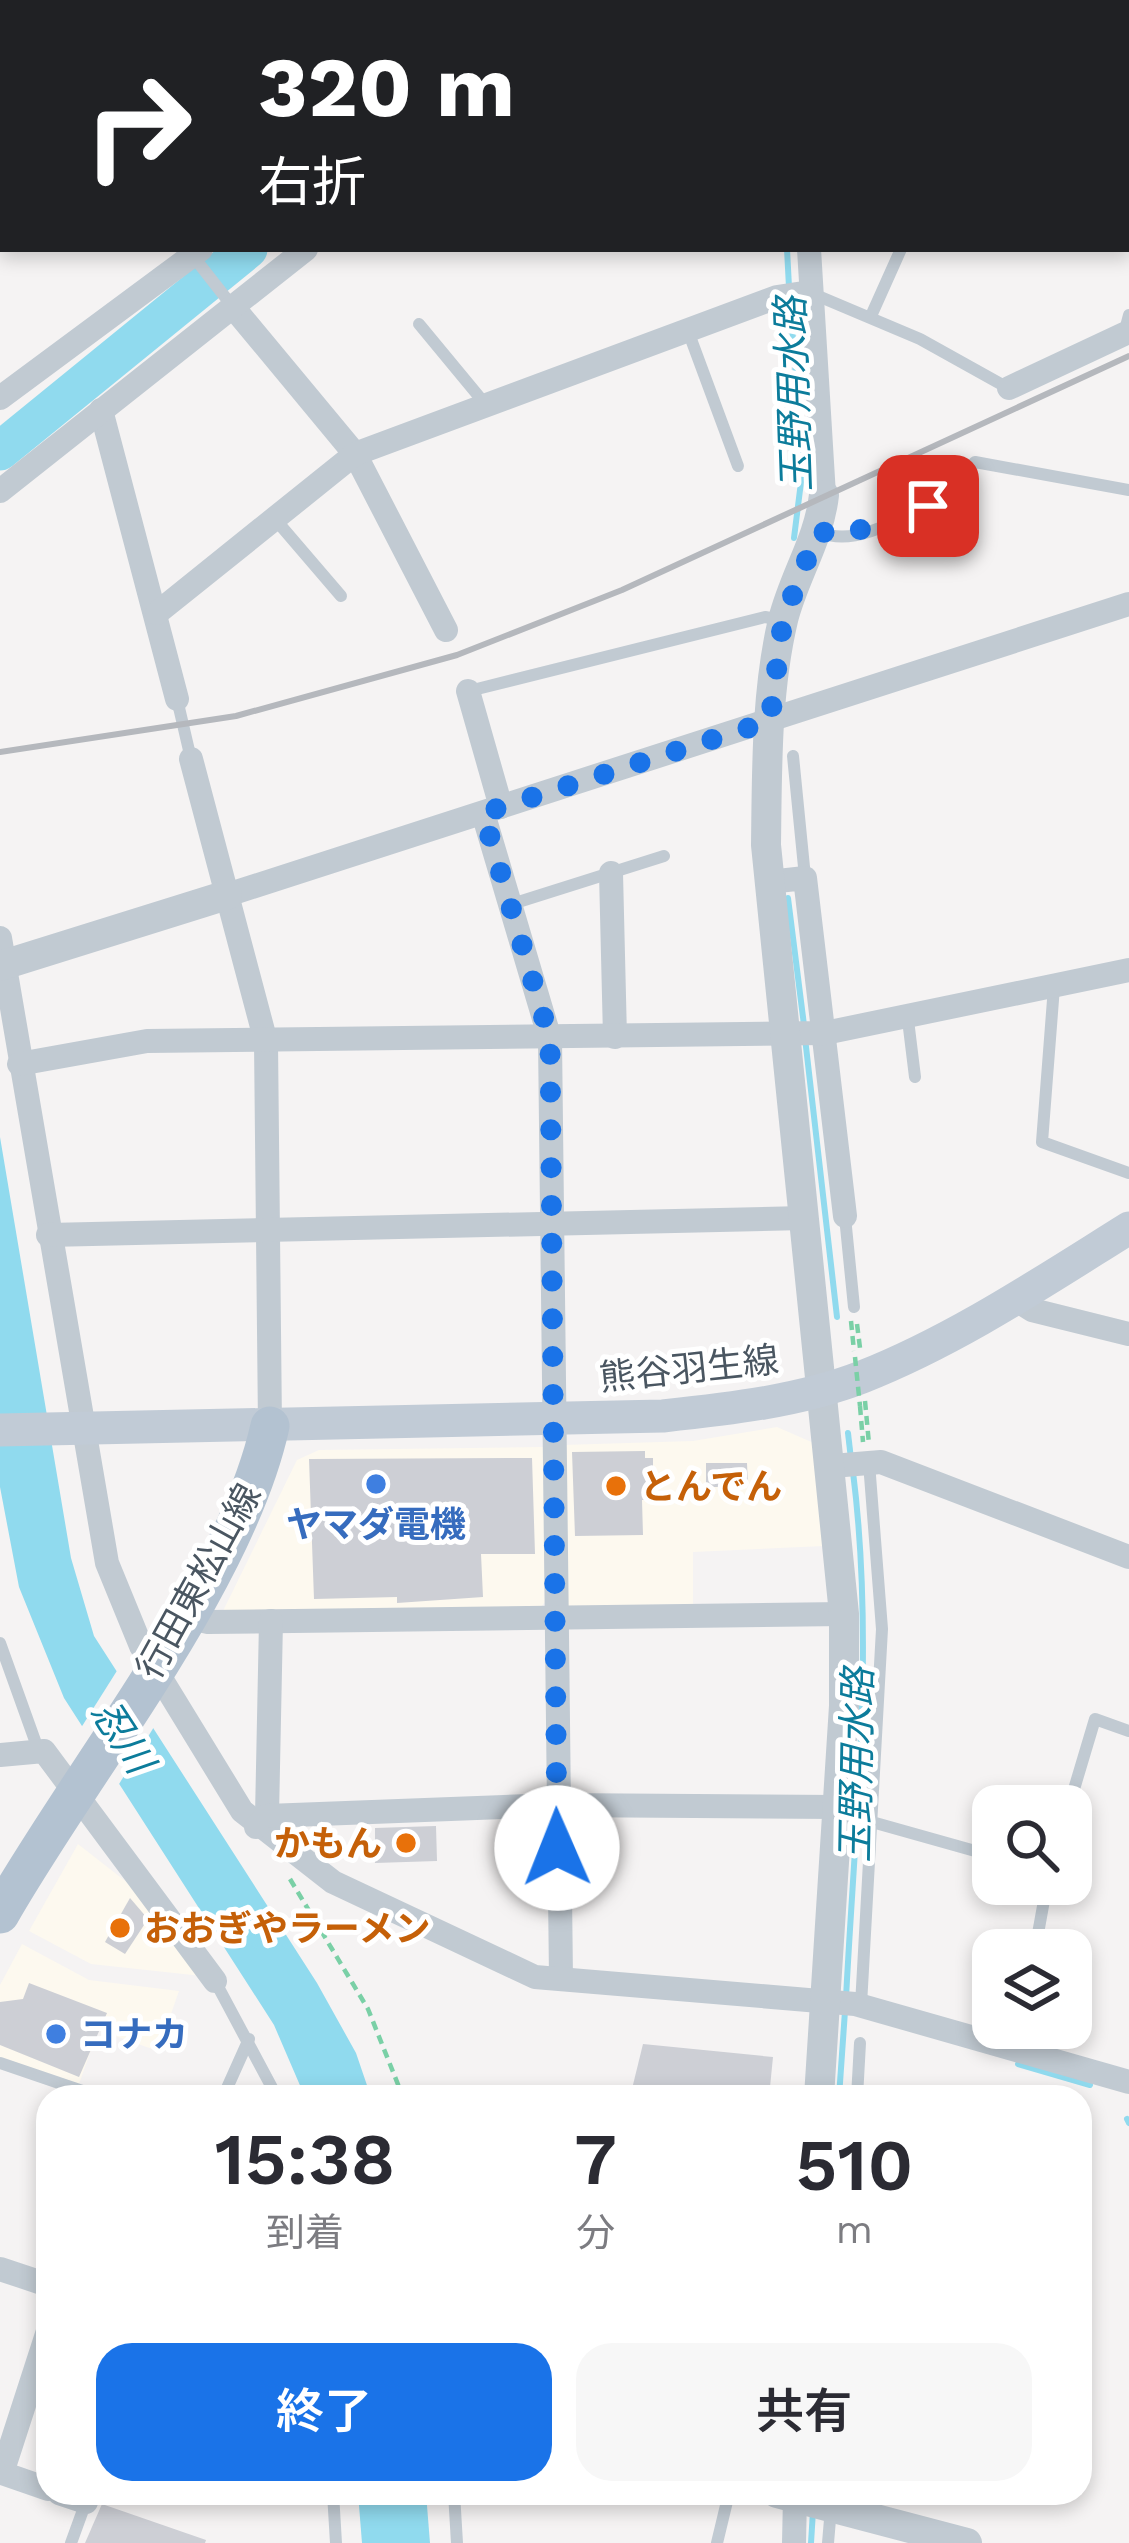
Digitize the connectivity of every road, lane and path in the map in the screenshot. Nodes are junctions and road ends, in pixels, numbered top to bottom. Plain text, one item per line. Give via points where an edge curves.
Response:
1 (302, 252) edge
2 (808, 252) edge
3 (900, 252) edge
4 (193, 255) edge
5 (794, 295) junction
6 (228, 301) junction
7 (871, 316) junction
8 (419, 325) dead end
9 (1127, 327) edge
10 (688, 331) junction
11 (1009, 388) joint
12 (0, 398) edge
13 (486, 405) junction
14 (101, 410) junction
15 (355, 454) junction
16 (738, 466) dead end
17 (1129, 490) edge
18 (0, 491) edge
19 (824, 495) joint
20 (275, 519) junction
21 (818, 531) junction
22 (341, 596) dead end
23 (1129, 604) edge
24 (157, 614) junction
25 (783, 620) junction
26 (446, 629) dead end
27 (468, 691) joint
28 (176, 699) joint
29 (770, 721) junction
30 (794, 756) dead end
31 (191, 759) joint
32 (492, 810) junction
33 (664, 856) dead end
34 (611, 873) junction
35 (805, 878) junction
36 (769, 882) junction
37 (227, 895) junction
38 (512, 904) junction
39 (1, 956) edge
40 (1129, 970) edge
41 (1054, 987) junction
42 (908, 1020) junction
43 (805, 1033) junction
44 (615, 1037) junction
45 (550, 1039) junction
46 (266, 1042) junction
47 (19, 1064) junction
48 (915, 1077) dead end
49 (1129, 1173) edge
50 (845, 1216) joint
51 (804, 1218) junction
52 (551, 1224) junction
53 (1129, 1228) edge
54 (268, 1232) junction
55 (48, 1235) junction
56 (1015, 1299) junction
57 (852, 1312) junction
58 (1129, 1334) edge
59 (861, 1357) dead end
60 (818, 1390) junction
61 (865, 1398) dead end
62 (553, 1419) junction
63 (270, 1426) junction
64 (0, 1430) edge
65 (78, 1431) junction
66 (867, 1453) junction
67 (834, 1465) junction
68 (1129, 1557) edge
69 (844, 1614) junction
70 (185, 1617) junction
71 (555, 1619) junction
72 (271, 1621) junction
73 (0, 1643) edge
74 (151, 1671) junction
75 (850, 1708) junction
76 (877, 1716) junction
77 (1129, 1731) edge
78 (38, 1749) junction
79 (0, 1755) edge
80 (79, 1784) junction
81 (1075, 1785) edge
82 (556, 1804) junction
83 (837, 1807) junction
84 (261, 1821) junction
85 (872, 1822) junction
86 (972, 1850) edge
87 (286, 1874) dead end
88 (0, 1914) edge
89 (561, 1978) junction
90 (214, 1981) joint
91 (844, 2003) junction
92 (972, 2028) edge
93 (249, 2039) junction
94 (860, 2042) dead end
95 (1050, 2049) edge
96 (0, 2063) edge
97 (1128, 2079) edge
98 (65, 2085) edge
99 (227, 2085) edge
100 (271, 2085) edge
101 (398, 2085) edge
102 (821, 2085) edge
103 (857, 2085) edge
104 (0, 2269) edge
105 (36, 2281) edge
106 (36, 2368) edge
107 (36, 2485) edge
108 (85, 2505) edge
109 (334, 2505) edge
110 (455, 2505) edge
111 (726, 2505) edge
112 (806, 2505) edge
113 (811, 2505) edge
114 (836, 2505) edge
115 (71, 2543) edge
116 (336, 2543) edge
117 (457, 2543) edge
118 (717, 2543) edge
119 (794, 2543) edge
120 (828, 2543) edge
121 (967, 2543) edge

1 - 6 street
2 - 5 street
3 - 7 lane
4 - 6 lane
4 - 12 street
5 - 7 lane
5 - 10 street
5 - 19 street
6 - 14 street
6 - 15 street
7 - 11 lane
8 - 13 lane
9 - 11 street
10 - 13 street
10 - 16 lane
13 - 15 street
14 - 18 street
14 - 24 street
15 - 20 street
15 - 26 street
17 - 21 lane via 975,462 928,506 842,536
19 - 21 street
20 - 22 lane
20 - 24 street
21 - 25 street
23 - 29 street
24 - 28 street
25 - 27 lane via 764,617
25 - 29 street
27 - 32 street
28 - 31 lane
29 - 32 street
29 - 36 street
30 - 35 lane
31 - 37 street
32 - 37 street
32 - 38 street
33 - 34 lane
34 - 38 lane
34 - 44 street
35 - 36 street
35 - 43 street
36 - 43 street
37 - 39 street
37 - 46 street
38 - 45 street
39 - 47 street
40 - 41 street
41 - 42 street
41 - 49 lane via 1042,1142
42 - 43 street
42 - 48 lane
43 - 44 street
43 - 50 street
43 - 51 street
44 - 45 street
45 - 46 street
45 - 52 street
46 - 47 street via 122,1043
46 - 54 street
47 - 55 street
50 - 57 lane
51 - 52 street
51 - 60 street
52 - 54 street
52 - 62 street
53 - 56 main road, 熊谷羽生線
54 - 55 street
54 - 63 street
55 - 65 street
56 - 58 street
56 - 60 main road, 熊谷羽生線 via 863,1377
57 - 59 path
57 - 66 path, bridge
60 - 62 main road, 熊谷羽生線 via 663,1416
60 - 67 street
61 - 66 path
62 - 63 main road, 熊谷羽生線
62 - 71 street
63 - 65 main road, 熊谷羽生線
63 - 70 main road, 行田東松山線 via 247,1497
64 - 65 main road, 熊谷羽生線
65 - 74 street via 99,1534
66 - 67 street
66 - 68 street
66 - 76 lane via 882,1630
67 - 69 street
69 - 71 street
69 - 75 street
70 - 72 street
70 - 74 main road, 行田東松山線
71 - 72 street
71 - 82 street
72 - 84 street
73 - 78 lane
74 - 80 main road, 行田東松山線
74 - 84 street
75 - 76 lane
75 - 83 street
76 - 85 lane
77 - 81 lane via 1095,1720
78 - 79 street
78 - 80 street
80 - 88 main road, 行田東松山線
80 - 90 street
82 - 83 street
82 - 84 street
82 - 89 street
83 - 91 street
84 - 89 street via 333,1882 535,1977
85 - 86 lane
85 - 91 lane
87 - 101 path via 368,2009
89 - 91 street
90 - 93 lane
91 - 92 street
91 - 102 street
93 - 99 lane
93 - 100 lane
94 - 103 lane
95 - 97 street
96 - 98 lane
104 - 105 street
106 - 107 street via 2,2473
108 - 115 lane
109 - 116 lane
110 - 117 lane
111 - 118 lane
112 - 119 street
113 - 120 lane
114 - 121 street

